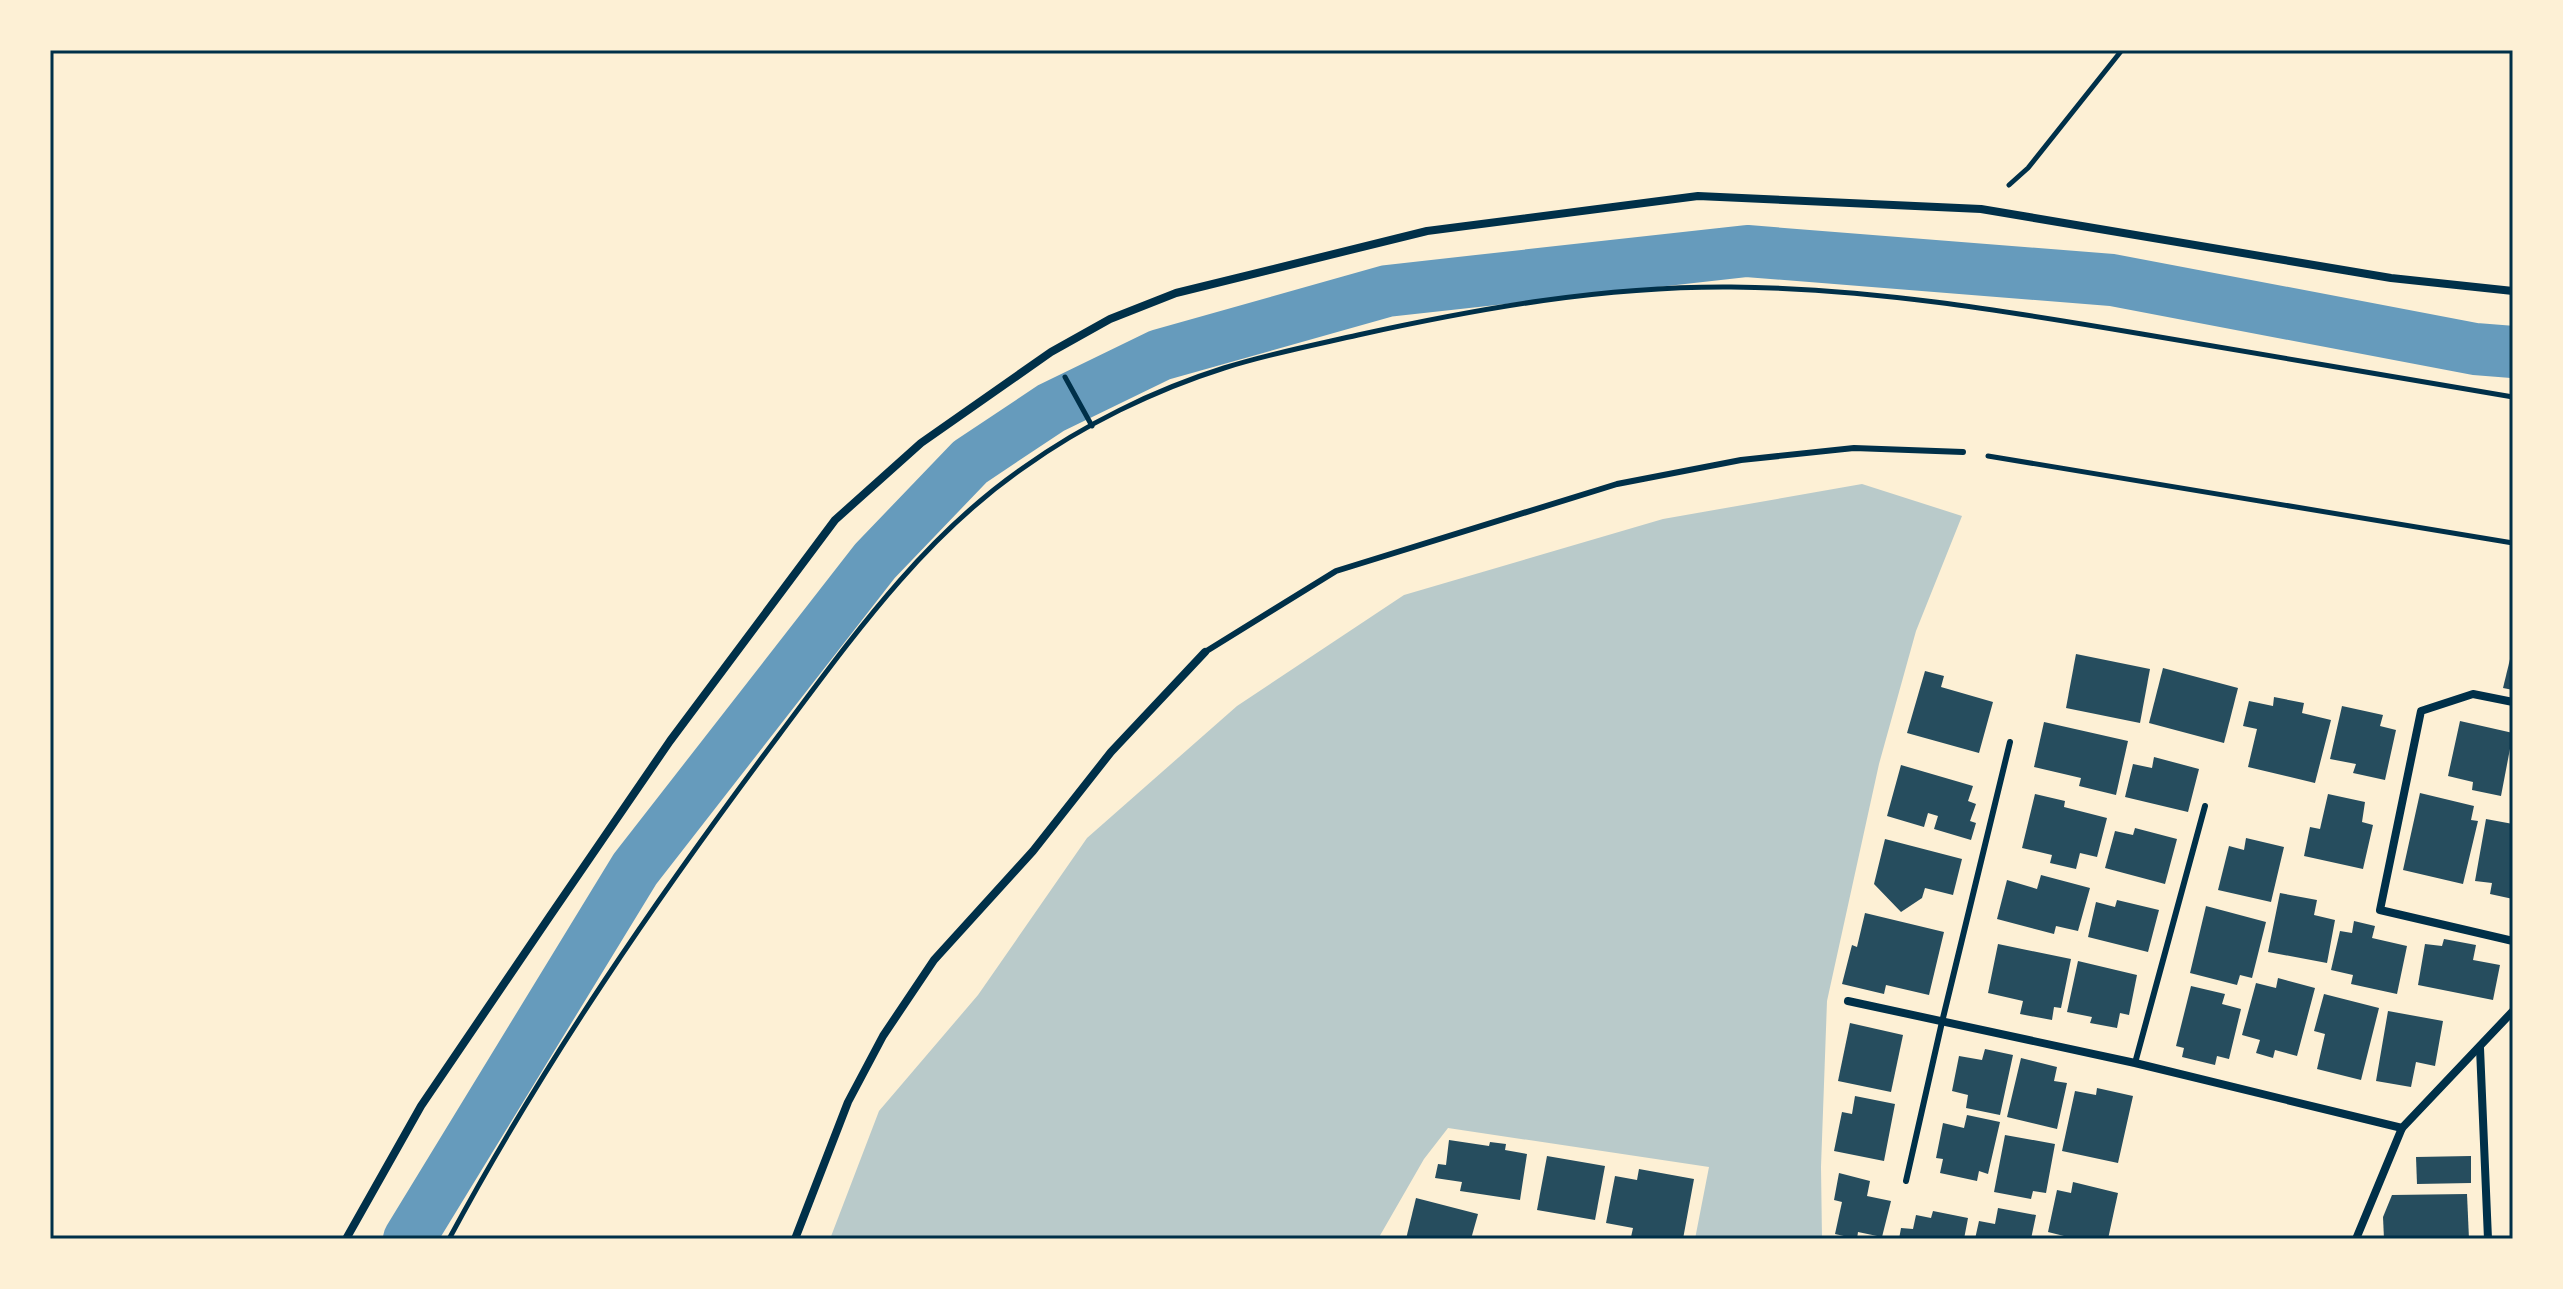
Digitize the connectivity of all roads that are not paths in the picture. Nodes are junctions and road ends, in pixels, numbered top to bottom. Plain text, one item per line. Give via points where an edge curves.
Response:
1 (2513, 291) edge
2 (1963, 452) road end
3 (1205, 652) joint
4 (2513, 702) edge
5 (2010, 742) dead end
6 (2205, 806) dead end
7 (2513, 941) edge
8 (1848, 1001) dead end
9 (2513, 1011) edge
10 (1942, 1022) junction
11 (2480, 1048) junction
12 (2135, 1063) junction
13 (2402, 1128) junction
14 (1906, 1181) dead end
15 (346, 1239) edge
16 (795, 1239) edge
17 (2356, 1239) edge
18 (2488, 1239) edge

1 - 15 street via 2391,278 1981,209 1698,196 1427,231 1176,293 1110,319 1051,352 921,443 835,520 670,741 541,929 421,1106
2 - 3 lane via 1854,448 1741,460 1617,484 1336,571
3 - 16 street via 1111,752 1033,851 934,960 883,1036 848,1102
4 - 7 street via 2473,694 2421,711 2380,910
5 - 10 lane
6 - 12 lane
8 - 10 street
9 - 11 street
10 - 12 street
10 - 14 lane
11 - 13 street
11 - 18 street
12 - 13 street
13 - 17 street

